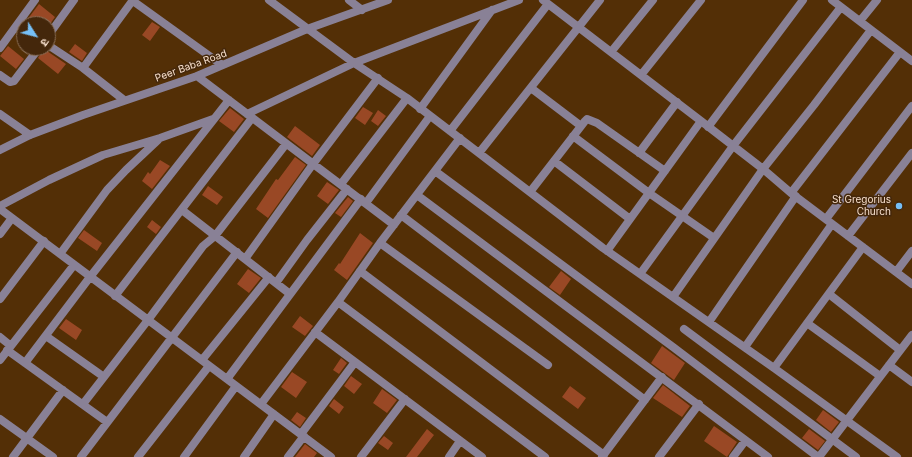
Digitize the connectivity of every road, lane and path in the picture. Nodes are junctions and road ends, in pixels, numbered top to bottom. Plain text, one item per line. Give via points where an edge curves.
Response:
1 (35, 0) edge
2 (74, 0) edge
3 (133, 0) edge
4 (269, 0) edge
5 (349, 0) edge
6 (388, 0) edge
7 (519, 0) edge
8 (600, 0) edge
9 (654, 0) edge
10 (701, 0) edge
11 (803, 0) edge
12 (832, 0) edge
13 (877, 0) edge
14 (545, 2) edge
15 (841, 7) junction
16 (492, 9) junction
17 (362, 10) junction
18 (860, 21) junction
19 (56, 25) edge
20 (579, 28) junction
21 (307, 29) junction
22 (871, 30) junction
23 (0, 48) edge
24 (56, 50) edge
25 (611, 52) junction
26 (900, 52) junction
27 (33, 56) edge
28 (912, 61) edge
29 (354, 63) junction
30 (222, 65) junction
31 (83, 68) junction
32 (0, 75) edge
33 (641, 75) junction
34 (197, 76) junction
35 (378, 78) junction
36 (531, 88) junction
37 (407, 98) junction
38 (124, 100) junction
39 (229, 100) junction
40 (677, 102) junction
41 (912, 106) edge
42 (420, 108) junction
43 (0, 114) edge
44 (250, 116) junction
45 (430, 116) junction
46 (215, 118) junction
47 (701, 121) junction
48 (581, 126) junction
49 (708, 126) junction
50 (450, 131) junction
51 (30, 136) junction
52 (573, 136) junction
53 (160, 138) junction
54 (460, 138) junction
55 (286, 144) junction
56 (733, 146) junction
57 (0, 150) edge
58 (479, 153) junction
59 (912, 153) edge
60 (640, 154) junction
61 (554, 161) junction
62 (313, 164) junction
63 (763, 169) junction
64 (435, 171) junction
65 (665, 171) junction
66 (344, 186) junction
67 (530, 192) junction
68 (649, 193) junction
69 (417, 195) junction
70 (793, 195) junction
71 (364, 201) junction
72 (0, 206) edge
73 (182, 210) junction
74 (5, 214) edge
75 (401, 215) junction
76 (682, 217) junction
77 (630, 219) junction
78 (829, 221) junction
79 (394, 225) junction
80 (0, 234) edge
81 (216, 236) junction
82 (848, 236) junction
83 (714, 238) junction
84 (44, 241) junction
85 (380, 243) junction
86 (863, 247) junction
87 (607, 251) junction
88 (912, 251) edge
89 (237, 252) junction
90 (60, 254) junction
91 (245, 258) junction
92 (74, 265) junction
93 (360, 271) junction
94 (896, 272) junction
95 (640, 274) junction
96 (90, 277) junction
97 (269, 277) junction
98 (276, 283) junction
99 (912, 284) edge
100 (290, 294) junction
101 (829, 294) junction
102 (115, 296) junction
103 (673, 297) junction
104 (0, 299) edge
105 (338, 302) junction
106 (148, 320) junction
107 (709, 322) junction
108 (807, 323) junction
109 (684, 329) dead end
110 (316, 332) junction
111 (912, 334) edge
112 (46, 336) junction
113 (0, 337) edge
114 (172, 337) junction
115 (745, 347) junction
116 (9, 348) junction
117 (900, 350) junction
118 (0, 360) edge
119 (202, 360) junction
120 (355, 362) junction
121 (25, 363) junction
122 (548, 365) dead end
123 (889, 365) junction
124 (209, 366) junction
125 (774, 368) junction
126 (880, 376) junction
127 (104, 377) junction
128 (662, 377) junction
129 (227, 379) junction
130 (912, 382) edge
131 (236, 386) junction
132 (63, 390) junction
133 (405, 399) junction
134 (645, 400) junction
135 (83, 404) junction
136 (261, 404) junction
137 (699, 404) junction
138 (274, 414) junction
139 (0, 419) edge
140 (848, 420) junction
141 (107, 422) junction
142 (302, 435) junction
143 (27, 438) junction
144 (833, 440) junction
145 (460, 441) junction
146 (745, 441) junction
147 (603, 456) edge
148 (13, 457) edge
149 (52, 457) edge
150 (81, 457) edge
151 (138, 457) edge
152 (184, 457) edge
153 (244, 457) edge
154 (288, 457) edge
155 (331, 457) edge
156 (361, 457) edge
157 (449, 457) edge
158 (482, 457) edge
159 (545, 457) edge
160 (658, 457) edge
161 (733, 457) edge
162 (768, 457) edge
163 (819, 457) edge
164 (856, 457) edge
165 (898, 457) edge

1 - 23 street
2 - 19 street
3 - 30 street
3 - 31 street
4 - 21 street
5 - 17 street
6 - 17 street, Peer Baba Road
7 - 16 street
8 - 20 street
9 - 25 street
10 - 33 street
11 - 49 street
12 - 15 street
13 - 18 street
14 - 20 street
14 - 50 street
15 - 18 street
15 - 56 street
16 - 29 street
16 - 42 street
17 - 21 street, Peer Baba Road
18 - 22 street
20 - 25 street
20 - 36 street
21 - 29 street
21 - 30 street, Peer Baba Road
22 - 26 street
22 - 63 street
24 - 31 street
25 - 33 street
26 - 28 street
26 - 70 street
27 - 32 street via 14,81 10,82
29 - 35 street
29 - 44 street
30 - 34 street, Peer Baba Road
31 - 38 street
33 - 40 street
34 - 38 street, Peer Baba Road
34 - 39 street
35 - 37 street
35 - 62 street
36 - 48 street
36 - 58 street
37 - 42 street
37 - 66 street
38 - 51 street, Peer Baba Road
39 - 44 street
39 - 46 street
40 - 47 street
40 - 60 street
41 - 78 street
42 - 45 street
43 - 51 street
44 - 55 street
44 - 73 street
45 - 50 street
45 - 71 street
46 - 53 street
46 - 96 street
47 - 49 street
47 - 65 street
48 - 52 street
48 - 60 street via 590,120
49 - 56 street
50 - 54 street
51 - 57 street, Peer Baba Road
52 - 61 street
52 - 68 street
53 - 72 street via 103,156
53 - 90 street via 107,190
54 - 58 street
54 - 64 street
55 - 62 street
55 - 81 street
56 - 63 street
56 - 76 street
58 - 67 street
59 - 82 street
60 - 65 street
61 - 67 street
61 - 77 street
62 - 66 street
62 - 91 street
63 - 70 street
63 - 83 street
64 - 69 street
64 - 163 street
65 - 68 street
66 - 71 street
66 - 98 street
67 - 87 street
68 - 76 street
68 - 77 street
69 - 75 street
69 - 128 street
70 - 78 street
70 - 107 street
71 - 79 street
71 - 100 street
73 - 81 street
73 - 102 street
74 - 80 street
74 - 84 street
75 - 79 street
75 - 134 street
76 - 83 street
76 - 95 street
77 - 87 street
78 - 82 street
78 - 115 street
79 - 85 street
81 - 89 street
81 - 106 street via 203,246
82 - 86 street
83 - 103 street
84 - 90 street
84 - 104 street
85 - 93 street
85 - 122 street
86 - 94 street
86 - 101 street
87 - 95 street
88 - 94 street
89 - 91 street
89 - 114 street
90 - 92 street
91 - 97 street
92 - 96 street
92 - 116 street
93 - 105 street
93 - 147 street
94 - 99 street
95 - 103 street
96 - 102 street
96 - 112 street
97 - 98 street
97 - 119 street
98 - 100 street
100 - 129 street
101 - 108 street
101 - 117 street
102 - 106 street
103 - 107 street
105 - 110 street
105 - 159 street
106 - 114 street
106 - 127 street
107 - 115 street
108 - 125 street
108 - 126 street
109 - 144 street
110 - 120 street
110 - 136 street
111 - 117 street
112 - 121 street
112 - 127 street
113 - 116 street
114 - 119 street
114 - 141 street
115 - 125 street
116 - 118 street
116 - 121 street
117 - 123 street
119 - 124 street
120 - 133 street
120 - 142 street
121 - 132 street
123 - 126 street
123 - 130 street
124 - 129 street
124 - 151 street
125 - 140 street
126 - 140 street
127 - 135 street
128 - 134 street
128 - 137 street
129 - 131 street
131 - 136 street
131 - 152 street
132 - 135 street
132 - 143 street
133 - 145 street
133 - 156 street
134 - 147 street
135 - 141 street
136 - 138 street
137 - 146 street
137 - 160 street
138 - 142 street
138 - 153 street
139 - 143 street
140 - 144 street
140 - 165 street
141 - 150 street
142 - 154 street
142 - 155 street
143 - 148 street
143 - 149 street
144 - 163 street
144 - 164 street
145 - 157 street
145 - 158 street
146 - 161 street
146 - 162 street

